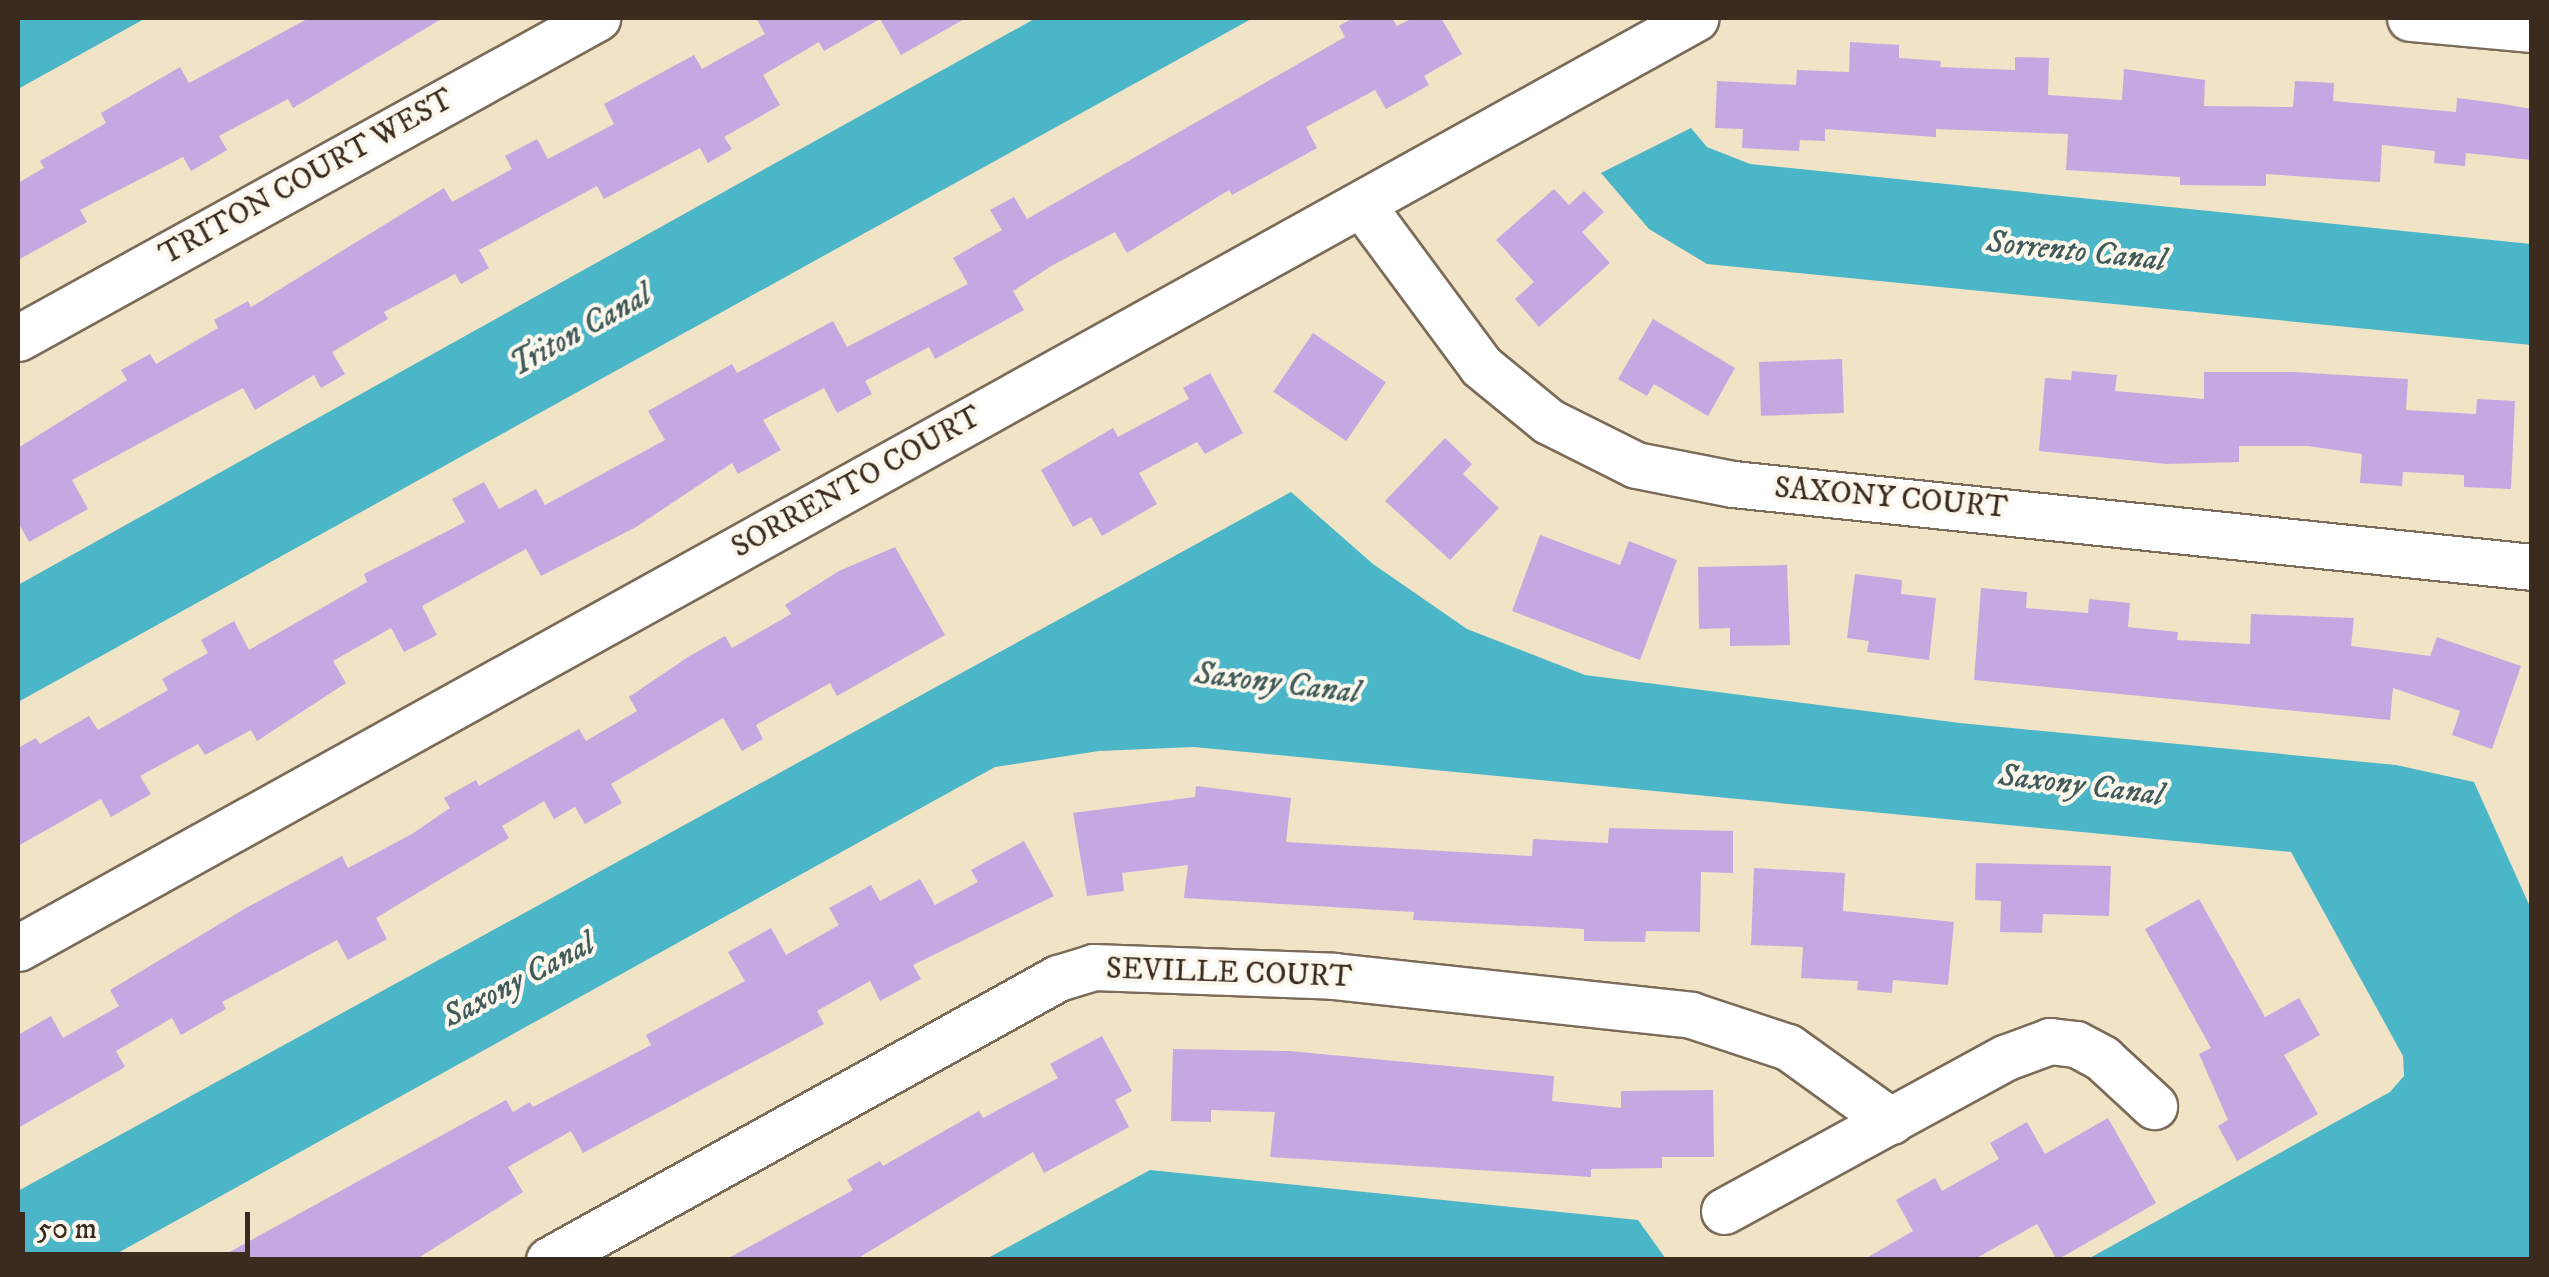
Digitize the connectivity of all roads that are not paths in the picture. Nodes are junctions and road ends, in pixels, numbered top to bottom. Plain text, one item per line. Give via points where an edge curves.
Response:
1 (597, 18) edge
2 (1696, 18) edge
3 (2410, 18) edge
4 (2532, 29) edge
5 (1362, 205) junction
6 (18, 338) edge
7 (2532, 566) edge
8 (18, 948) edge
9 (2154, 1106) dead end
10 (1892, 1122) junction
11 (1724, 1210) dead end
12 (549, 1260) edge

1 - 6 street, TRITON COURT WEST
2 - 5 street, SORRENTO COURT
3 - 4 street
5 - 7 street, SAXONY COURT via 1481,366 1548,421 1636,465 1733,484
5 - 8 street, SORRENTO COURT
9 - 10 street via 2102,1058 2076,1044 2050,1041
10 - 11 street
10 - 12 street, SEVILLE COURT via 1788,1047 1691,1015 1334,976 1093,968 1058,978

